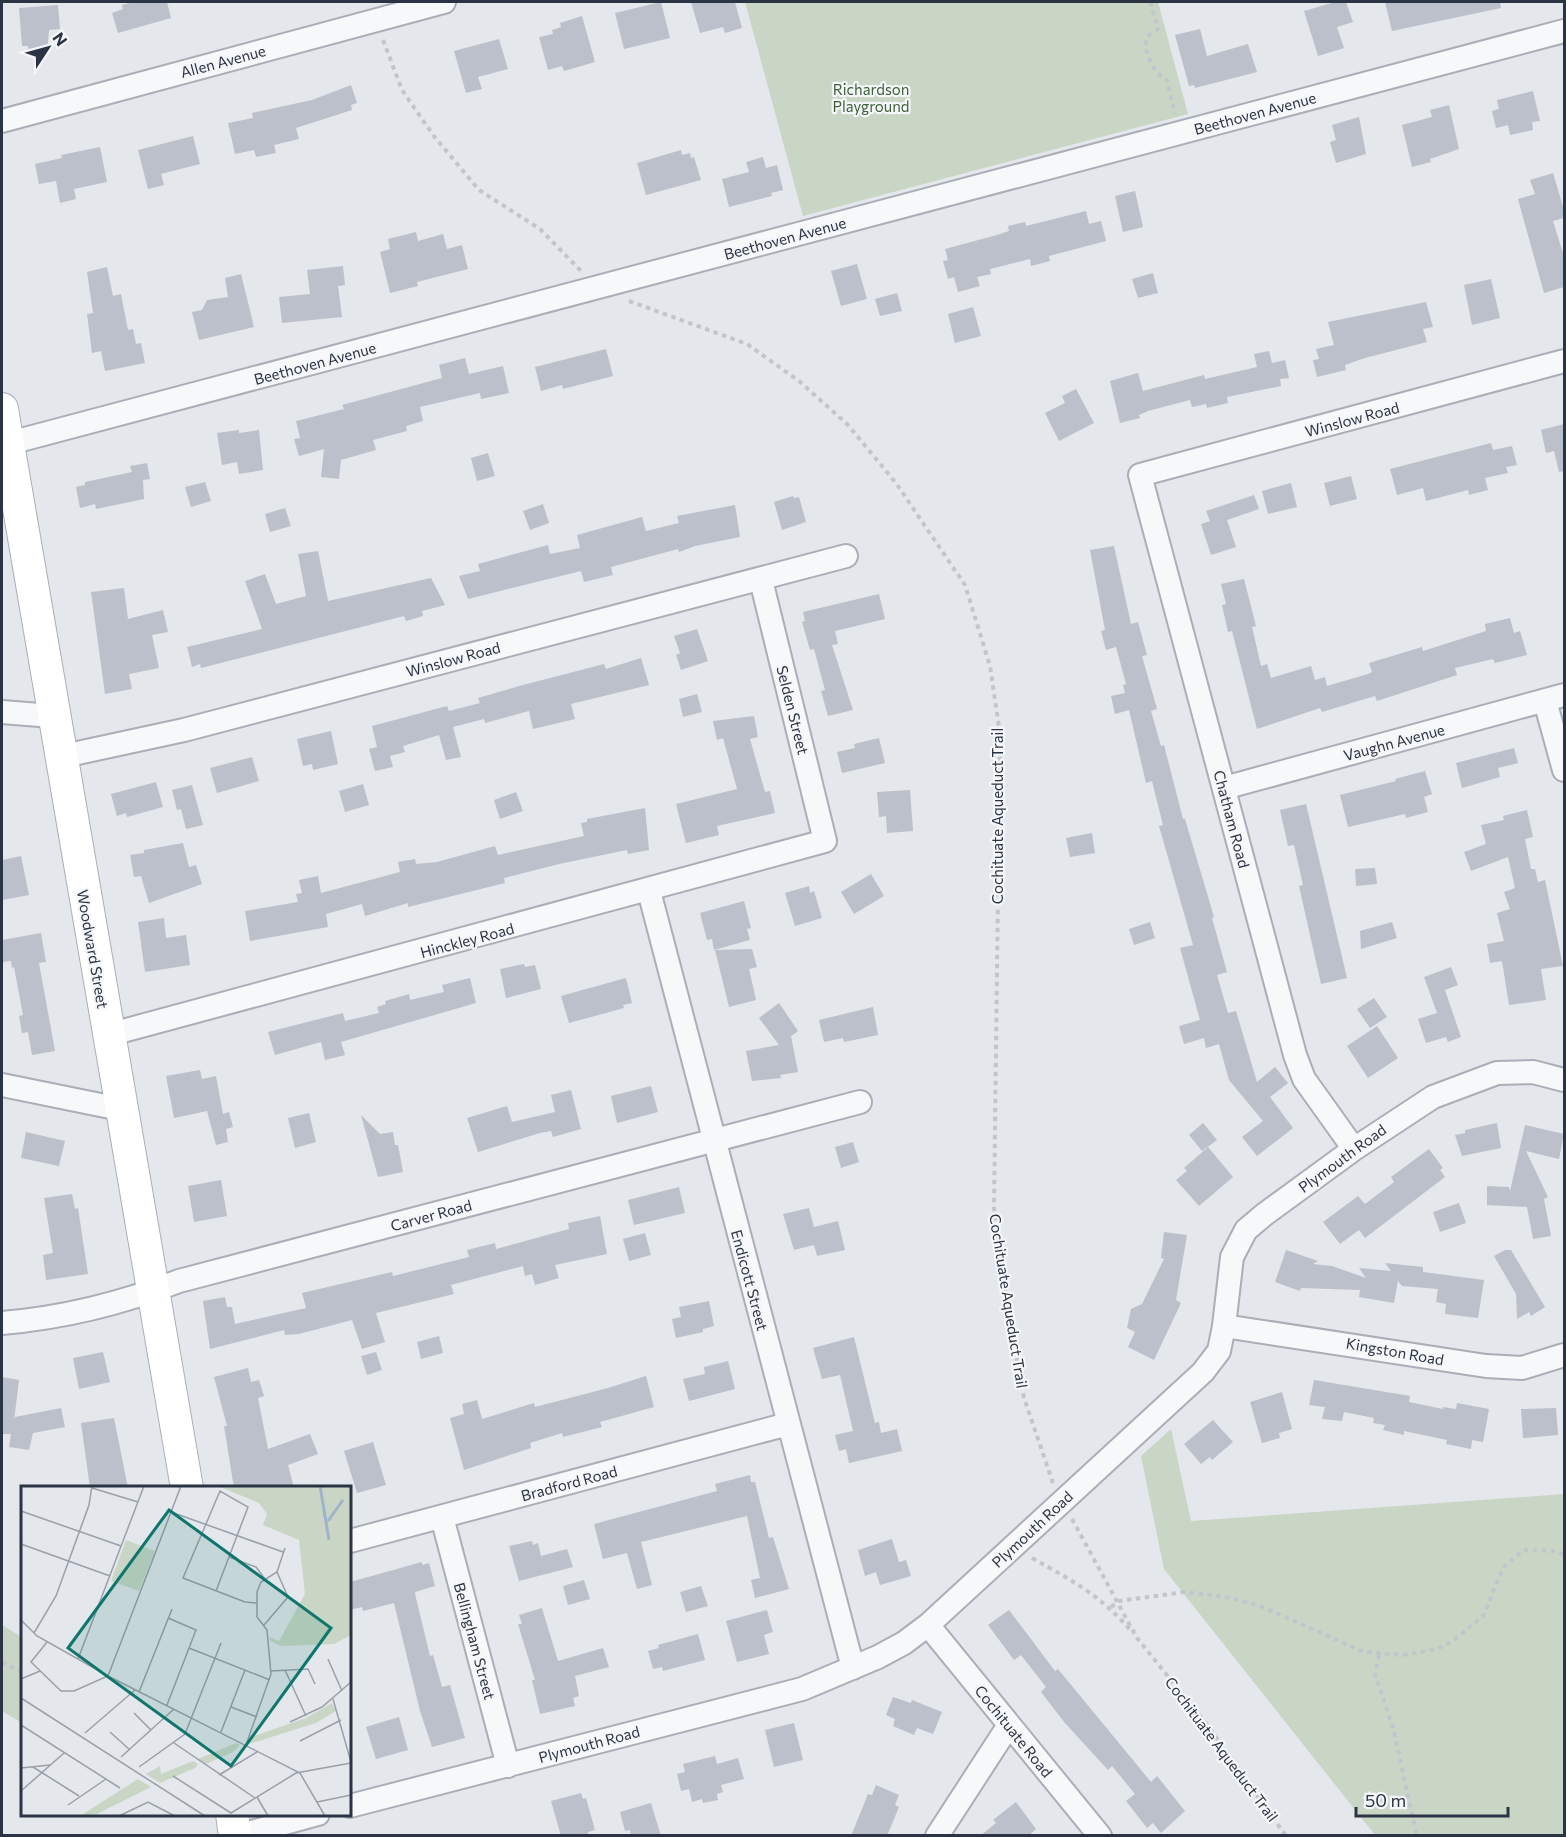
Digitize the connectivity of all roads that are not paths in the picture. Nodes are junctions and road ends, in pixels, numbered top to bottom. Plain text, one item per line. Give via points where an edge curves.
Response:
1 (444, 2) edge
2 (1564, 32) edge
3 (2, 121) edge
4 (1564, 361) edge
5 (2, 409) edge
6 (4, 443) edge
7 (1140, 475) joint
8 (846, 556) dead end
9 (761, 580) junction
10 (1555, 698) edge
11 (2, 712) edge
12 (52, 716) junction
13 (59, 757) junction
14 (1564, 770) edge
15 (1224, 788) junction
16 (825, 841) joint
17 (649, 891) junction
18 (108, 1035) junction
19 (1564, 1080) edge
20 (2, 1085) edge
21 (860, 1102) dead end
22 (120, 1108) junction
23 (713, 1140) junction
24 (1354, 1149) junction
25 (152, 1292) junction
26 (2, 1323) edge
27 (1224, 1326) junction
28 (1564, 1355) edge
29 (788, 1424) junction
30 (187, 1486) edge
31 (442, 1517) junction
32 (351, 1541) edge
33 (928, 1625) junction
34 (853, 1668) junction
35 (1010, 1725) junction
36 (508, 1766) junction
37 (351, 1806) edge
38 (232, 1816) edge
39 (314, 1816) edge
40 (236, 1836) edge
41 (937, 1836) edge
42 (1100, 1836) edge

1 - 3 street, Allen Avenue
2 - 6 street, Beethoven Avenue
4 - 7 street, Winslow Road
5 - 6 street, Woodward Street
6 - 12 street, Woodward Street
7 - 15 street, Chatham Road
8 - 9 street, Winslow Road
9 - 13 street, Winslow Road via 184,730
9 - 16 street, Selden Street
10 - 14 street
10 - 15 street, Vaughn Avenue
11 - 12 street
12 - 13 street, Woodward Street
13 - 18 street, Woodward Street
15 - 24 street, Chatham Road via 1295,1055 1304,1079
16 - 17 street, Hinckley Road
17 - 18 street, Hinckley Road
17 - 23 street, Endicott Street
18 - 22 street, Woodward Street
19 - 24 street, Plymouth Road via 1533,1072 1497,1072 1460,1084 1417,1106
20 - 22 street
21 - 23 street, Carver Road
22 - 25 street, Woodward Street
23 - 25 street, Carver Road via 179,1281
23 - 29 street, Endicott Street
24 - 27 street, Plymouth Road via 1245,1230 1232,1257
25 - 26 street, Carver Road via 119,1302
25 - 30 street, Woodward Street
27 - 28 street, Kingston Road via 1486,1366 1522,1368
27 - 33 street, Plymouth Road via 1219,1351 1203,1372
29 - 31 street, Bradford Road
29 - 34 street, Endicott Street
31 - 32 street, Bradford Road
31 - 36 street, Bellingham Street
33 - 34 street, Plymouth Road via 904,1643
33 - 35 street, Cochituate Road
34 - 36 street, Plymouth Road via 802,1689
35 - 41 street
35 - 42 street, Cochituate Road
36 - 37 street, Plymouth Road
38 - 40 street
39 - 40 street

